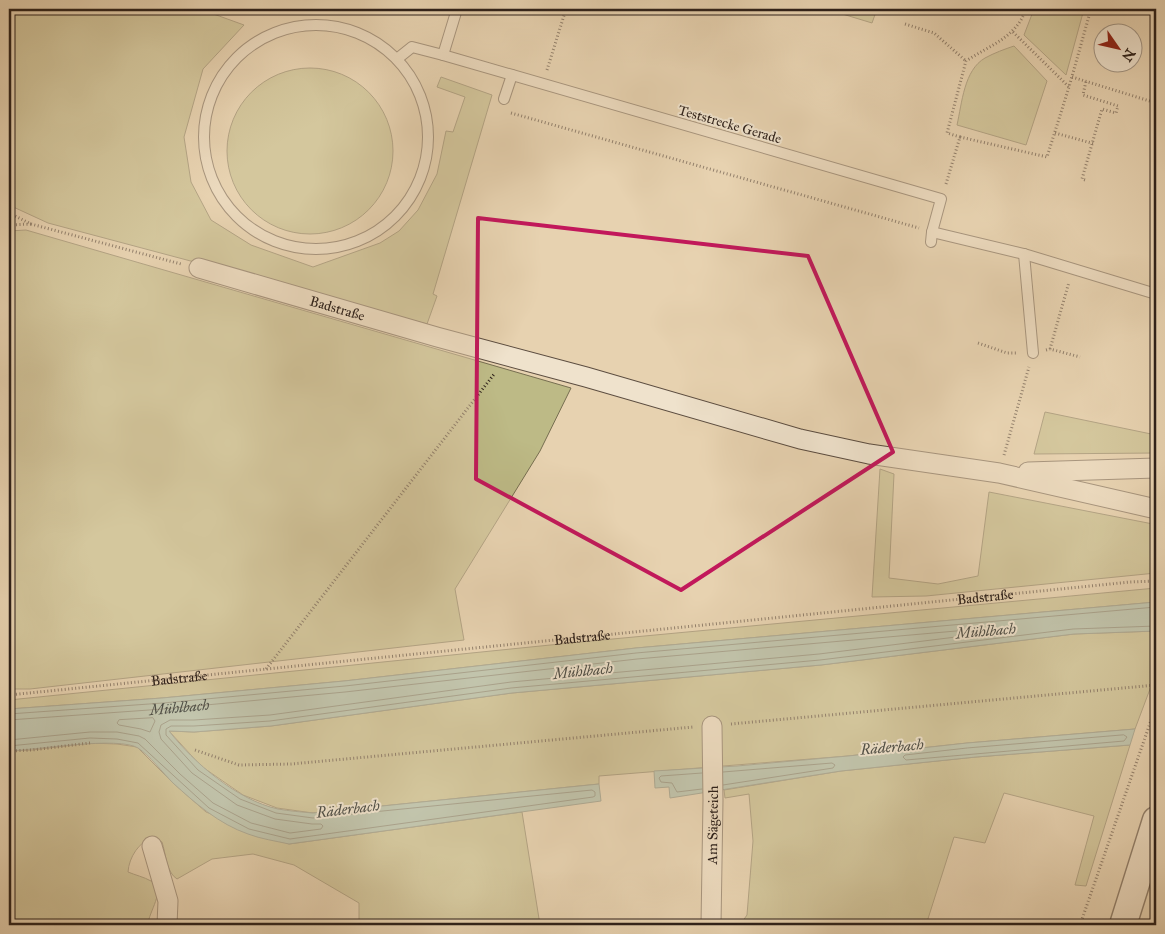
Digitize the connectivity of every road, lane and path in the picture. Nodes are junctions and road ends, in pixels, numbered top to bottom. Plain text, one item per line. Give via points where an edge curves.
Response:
1 (457, 9) edge
2 (566, 9) edge
3 (1026, 9) edge
4 (1091, 9) edge
5 (905, 24) dead end
6 (1012, 32) junction
7 (444, 55) junction
8 (397, 59) junction
9 (966, 61) junction
10 (512, 74) junction
11 (1072, 77) junction
12 (1086, 81) junction
13 (544, 84) junction
14 (1069, 86) junction
15 (504, 99) dead end
16 (1156, 103) edge
17 (510, 113) dead end
18 (1055, 133) junction
19 (960, 138) junction
20 (1094, 144) junction
21 (1085, 180) dead end
22 (941, 199) junction
23 (9, 213) edge
24 (31, 224) junction
25 (9, 225) edge
26 (932, 237) junction
27 (1024, 254) junction
28 (199, 268) joint
29 (1072, 269) junction
30 (1156, 294) edge
31 (978, 343) dead end
32 (1050, 349) junction
33 (1033, 353) junction
34 (508, 357) junction
35 (1080, 357) dead end
36 (1156, 468) edge
37 (999, 473) junction
38 (1156, 509) edge
39 (1156, 581) edge
40 (266, 669) junction
41 (1156, 685) edge
42 (9, 695) edge
43 (1156, 706) edge
44 (712, 726) junction
45 (90, 744) dead end
46 (194, 750) dead end
47 (9, 751) edge
48 (1156, 820) edge
49 (152, 846) dead end
50 (167, 925) edge
51 (711, 925) edge
52 (1080, 925) edge
53 (1123, 925) edge

1 - 7 lane
2 - 13 path
3 - 6 path
4 - 11 path
5 - 9 path via 934,33
6 - 9 path
6 - 14 path
7 - 8 lane, Teststrecke Gerade via 412,47
7 - 10 lane, Teststrecke Gerade
8 - 8 lane via 418,89 428,125 425,162 411,196 387,224 354,243 318,250 281,245 248,228 223,201 207,167 203,130 212,94 232,63 260,39 295,26 332,25 367,37
9 - 19 path via 947,133
10 - 13 lane, Teststrecke Gerade
10 - 15 lane
11 - 12 path
11 - 14 path
12 - 16 path
12 - 20 path via 1083,95 1118,106 1116,113 1102,109
13 - 22 lane, Teststrecke Gerade
14 - 18 path
17 - 26 path
18 - 19 path via 1047,158
18 - 20 path
19 - 22 path
20 - 21 path via 1082,179
22 - 26 lane
23 - 24 path
24 - 25 path
24 - 28 path
26 - 27 lane
27 - 29 lane
27 - 33 lane
28 - 34 street, Badstraße
29 - 30 lane
29 - 32 path
31 - 33 path via 1007,353
32 - 33 path
32 - 35 path
33 - 37 path
34 - 37 street, Badstraße via 800,439 869,454
34 - 40 path
36 - 37 street, Badstraße
37 - 38 street, Badstraße
39 - 40 path, Badstraße
40 - 42 path, Badstraße
41 - 44 path
43 - 52 path
44 - 46 path via 291,764 239,765
44 - 51 street, Am Sägeteich
45 - 47 path
48 - 53 street
49 - 50 street via 168,901

